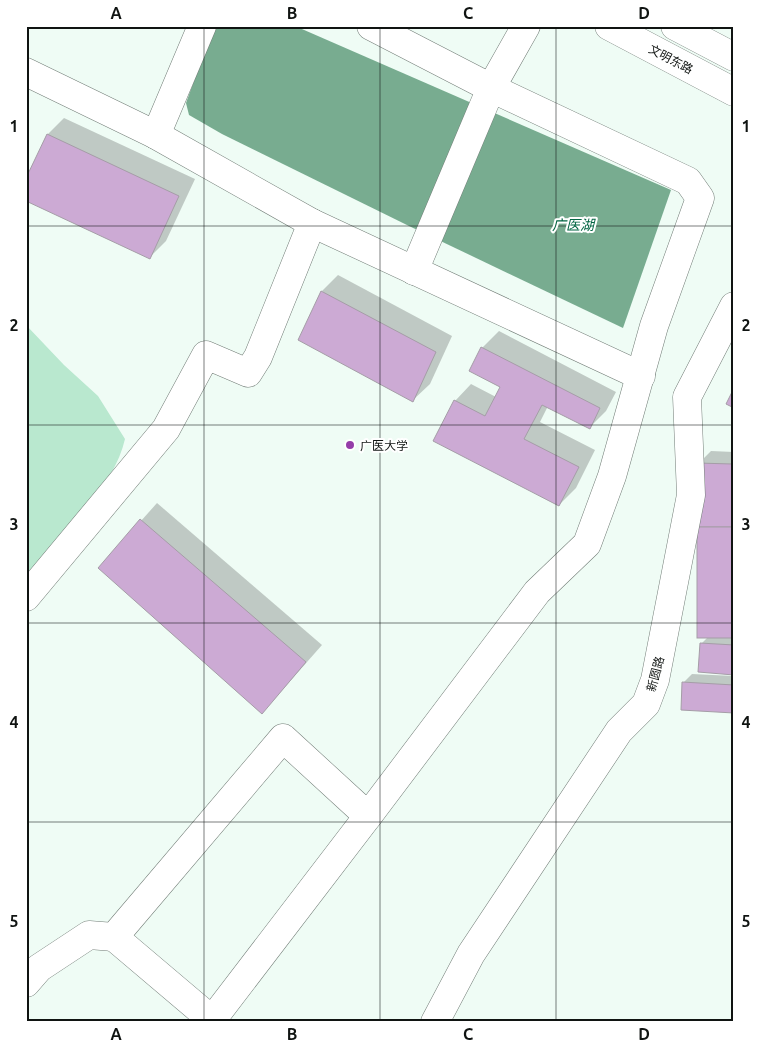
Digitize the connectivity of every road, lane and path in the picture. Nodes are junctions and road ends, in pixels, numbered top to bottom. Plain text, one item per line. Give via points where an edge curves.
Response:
1 (202, 26) edge
2 (370, 26) edge
3 (526, 26) edge
4 (609, 26) edge
5 (675, 26) edge
6 (734, 57) edge
7 (26, 72) edge
8 (731, 81) edge
9 (491, 88) junction
10 (156, 135) junction
11 (312, 223) junction
12 (414, 271) junction
13 (734, 306) edge
14 (641, 376) junction
15 (26, 598) edge
16 (368, 816) junction
17 (114, 936) junction
18 (26, 983) edge
19 (435, 1022) edge

1 - 10 street
2 - 9 street
3 - 9 street
4 - 8 street, 文明东路
5 - 6 street
7 - 10 street
9 - 12 street
9 - 14 street via 688,181 700,198 654,326
10 - 11 street
11 - 12 street
11 - 15 street via 258,357 248,373 206,355 166,429
12 - 14 street
13 - 19 street, 新圆路 via 687,397 691,495 655,680 646,704 619,731 472,954
14 - 16 street via 612,476 587,544 537,592
16 - 17 street via 283,738
16 - 17 street via 212,1020
17 - 18 street via 89,935 39,968

